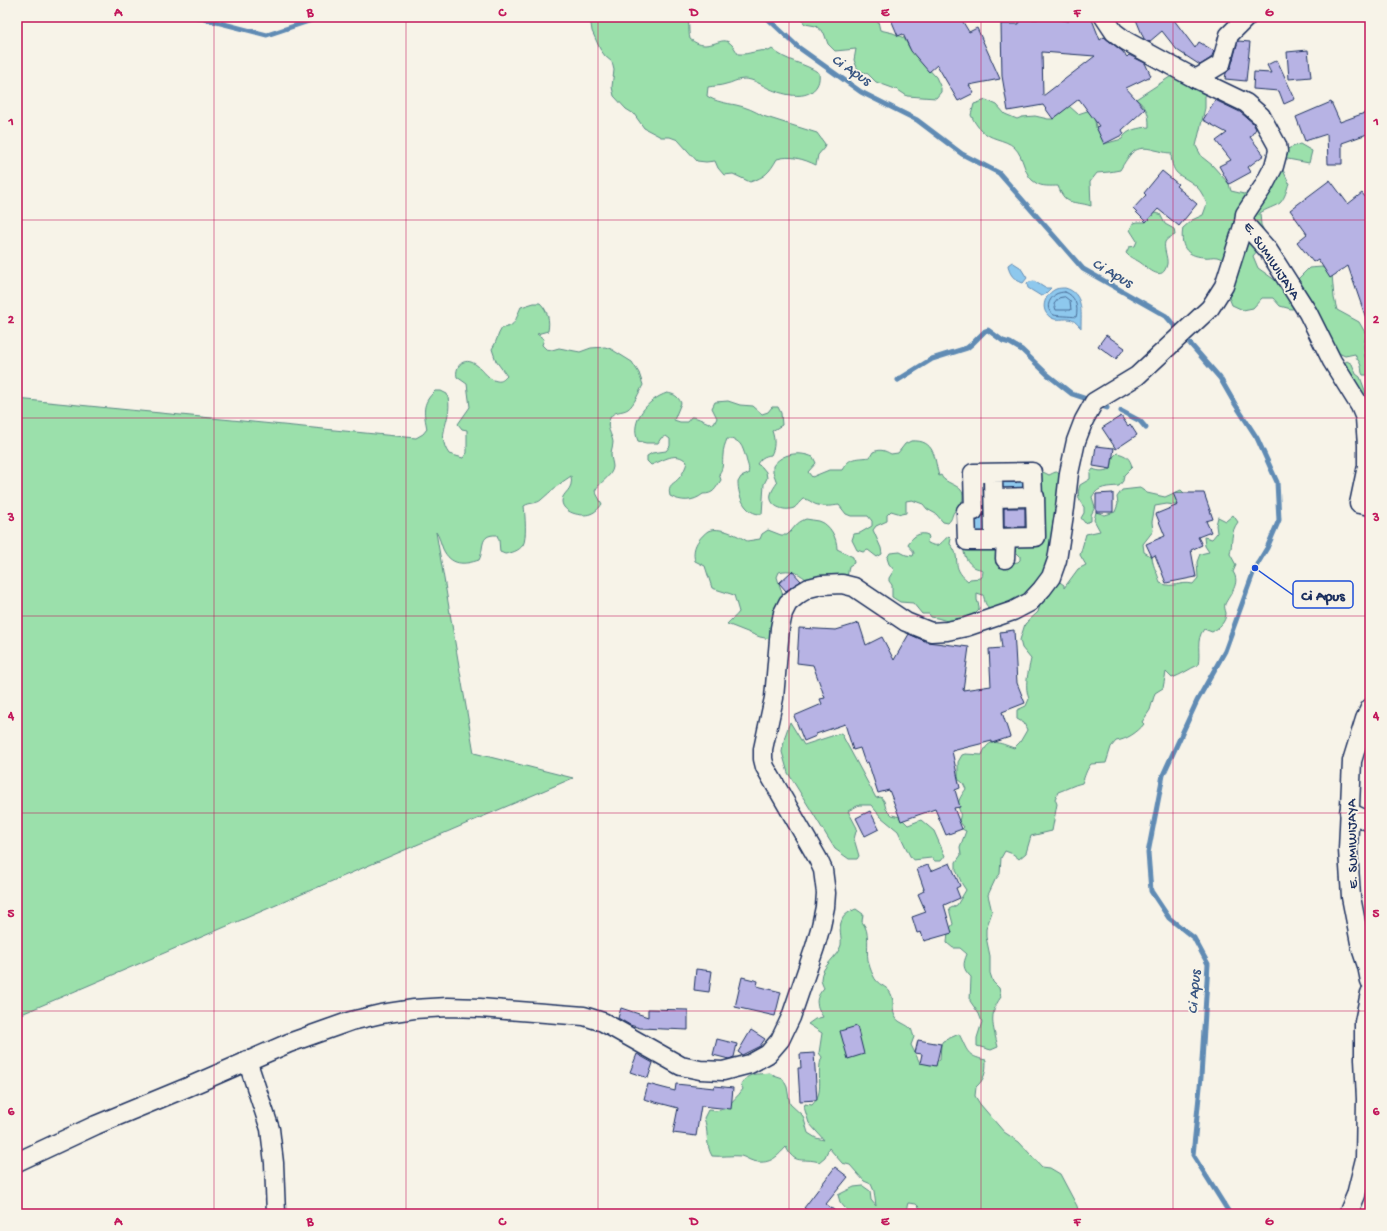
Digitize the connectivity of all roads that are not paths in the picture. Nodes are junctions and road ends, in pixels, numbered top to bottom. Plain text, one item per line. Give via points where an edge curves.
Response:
1 (1104, 17) edge
2 (1247, 17) edge
3 (1196, 79) junction
4 (1244, 223) junction
5 (993, 473) junction
6 (1033, 497) junction
7 (994, 504) junction
8 (1370, 506) edge
9 (974, 511) junction
10 (1000, 538) junction
11 (1005, 559) dead end
12 (1368, 715) edge
13 (1349, 812) junction
14 (1370, 822) edge
15 (1370, 981) edge
16 (1370, 993) edge
17 (247, 1060) junction
18 (17, 1162) edge
19 (276, 1214) edge
20 (1348, 1214) edge

1 - 3 street, E. SUMIWIJAYA via 1114,32 1126,41
2 - 3 street via 1229,35 1222,64
3 - 4 street, E. SUMIWIJAYA via 1251,107 1261,116 1276,145 1278,151 1274,166 1245,214
4 - 8 street, E. SUMIWIJAYA via 1268,250 1308,313 1332,361 1360,406 1364,418 1367,466 1359,504
4 - 17 street via 1224,286 1210,308 1137,376 1094,402 1076,441 1057,560 1051,577 1030,602 1013,611 947,632 931,632 906,622 854,587 842,584 809,588 788,603 780,628 774,698 763,759 765,767 818,859 823,870 826,893 821,926 791,1017 780,1040 768,1054 740,1067 723,1071 700,1070 681,1066 603,1022 584,1016 448,1007 414,1009 351,1021
5 - 6 street via 1032,472
5 - 7 street
5 - 9 street via 973,473
6 - 7 street
6 - 10 street via 1036,537
7 - 9 street
7 - 10 street
9 - 10 street via 966,511 967,541 994,541
10 - 11 street
12 - 13 street, E. SUMIWIJAYA via 1352,761
13 - 14 street
13 - 15 street, E. SUMIWIJAYA via 1351,897
16 - 20 street via 1364,1022 1365,1159 1356,1195
17 - 18 street
17 - 19 street via 270,1129

